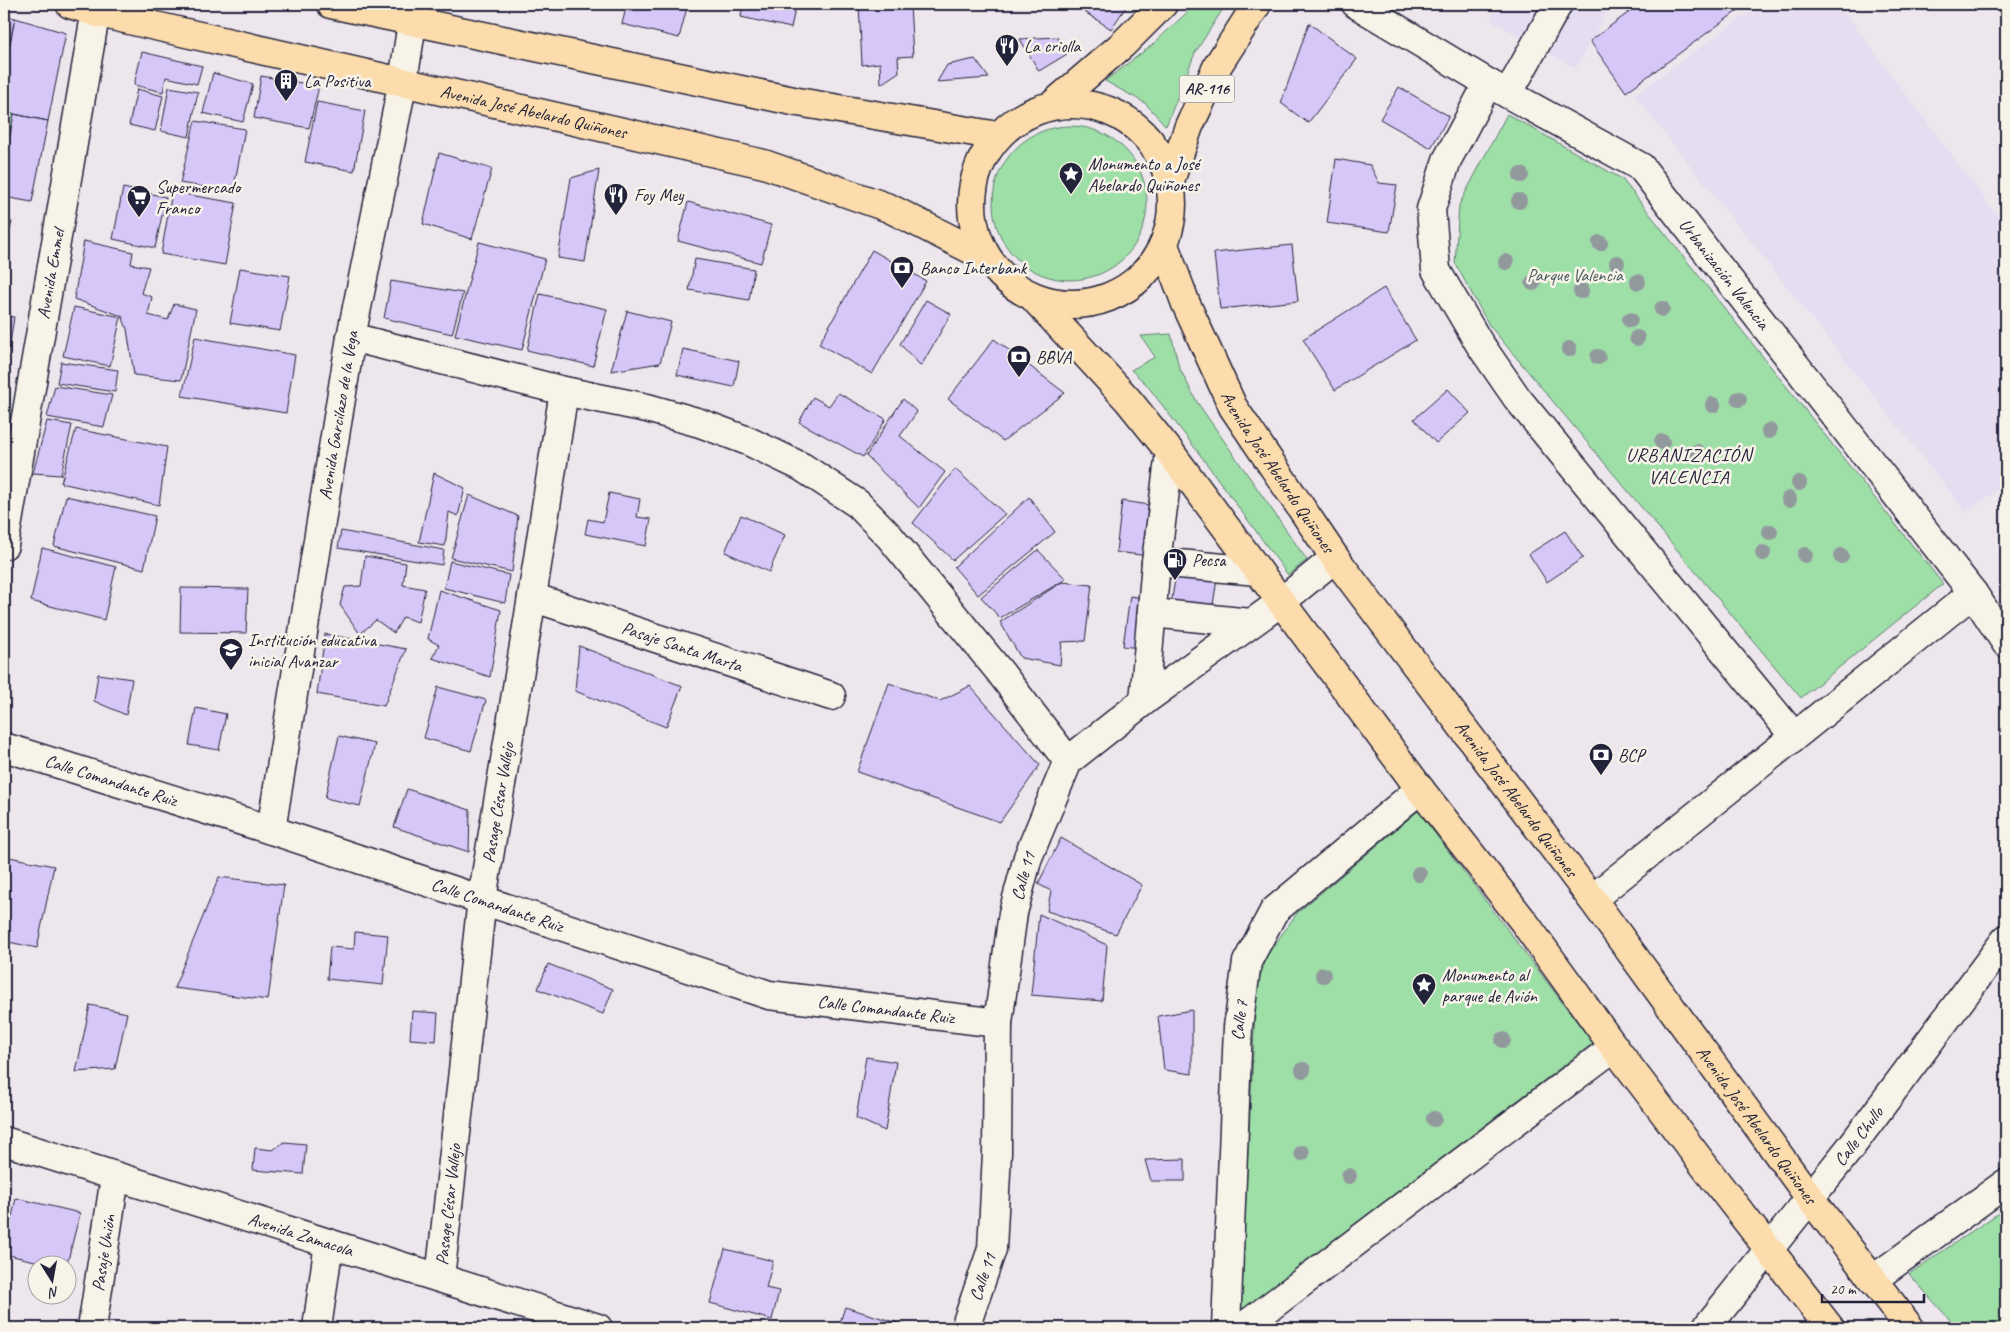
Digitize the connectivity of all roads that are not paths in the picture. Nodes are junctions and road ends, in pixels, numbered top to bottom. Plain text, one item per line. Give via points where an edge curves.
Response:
1 (331, 4) edge
2 (1163, 4) edge
3 (1257, 4) edge
4 (1356, 4) edge
5 (1558, 4) edge
6 (87, 6) edge
7 (414, 12) edge
8 (403, 81) junction
9 (1498, 88) junction
10 (1051, 106) junction
11 (998, 136) junction
12 (1170, 181) junction
13 (1164, 245) junction
14 (986, 258) junction
15 (1033, 297) junction
16 (351, 337) junction
17 (564, 391) junction
18 (14, 418) edge
19 (1170, 452) junction
20 (4, 545) edge
21 (1335, 558) junction
22 (1156, 562) junction
23 (1258, 571) junction
24 (1972, 593) junction
25 (532, 596) junction
26 (1281, 602) junction
27 (1152, 613) junction
28 (1251, 623) junction
29 (2006, 643) edge
30 (831, 696) dead end
31 (1144, 701) junction
32 (1794, 736) junction
33 (4, 747) edge
34 (1068, 760) junction
35 (1420, 789) junction
36 (271, 830) junction
37 (482, 899) junction
38 (1592, 899) junction
39 (2006, 939) edge
40 (998, 1023) junction
41 (1614, 1047) junction
42 (4, 1141) edge
43 (115, 1176) junction
44 (2006, 1183) edge
45 (1810, 1198) junction
46 (329, 1243) junction
47 (1768, 1251) junction
48 (440, 1278) junction
49 (1872, 1280) junction
50 (92, 1328) edge
51 (317, 1328) edge
52 (598, 1328) edge
53 (965, 1328) edge
54 (1226, 1328) edge
55 (1242, 1328) edge
56 (1706, 1328) edge
57 (1830, 1328) edge
58 (1910, 1328) edge

1 - 7 main road
2 - 10 main road, AR-116 via 1122,45
3 - 12 main road, AR-116 via 1214,74 1188,126
4 - 9 street, Urbanización Valencia
5 - 9 street
6 - 8 main road, Avenida José Abelardo Quiñones
6 - 18 street, Avenida Emmel
7 - 8 street, Avenida Garcilazo de la Vega
7 - 11 main road via 798,102
8 - 14 main road, Avenida José Abelardo Quiñones via 764,164 890,208
8 - 16 street, Avenida Garcilazo de la Vega
9 - 24 street, Urbanización Valencia via 1641,167
9 - 32 street via 1447,160 1431,209 1436,270 1479,343 1518,398
10 - 11 main road, AR-116 via 1031,112
10 - 12 main road, AR-116 via 1082,104 1112,112 1138,129 1159,152
11 - 14 main road, AR-116 via 986,151 972,186 971,211 976,235
12 - 13 main road, AR-116 via 1173,202 1171,224
13 - 15 main road, AR-116 via 1151,267 1110,298 1084,304 1058,303
13 - 21 main road, Avenida José Abelardo Quiñones via 1186,304 1233,407
14 - 15 main road, AR-116 via 999,274
15 - 19 main road, AR-116 via 1128,400
16 - 17 street
16 - 36 street, Avenida Garcilazo de la Vega
17 - 25 street, Pasage César Vallejo
17 - 34 street via 700,423 802,467 858,504 902,551
18 - 20 street, Avenida Emmel
19 - 22 street
19 - 23 main road, AR-116
21 - 26 street, Calle 11
21 - 38 main road, Avenida José Abelardo Quiñones
22 - 23 street
22 - 27 street
23 - 26 main road, AR-116
24 - 29 street, Urbanización Valencia
24 - 32 street
25 - 30 street, Pasaje Santa Marta
25 - 37 street, Pasage César Vallejo
26 - 28 street, Calle 11
26 - 35 main road, AR-116
27 - 28 street
27 - 31 street
28 - 31 street, Calle 11
31 - 34 street, Calle 11
32 - 38 street
33 - 36 street, Calle Comandante Ruiz
34 - 40 street, Calle 11 via 1028,856 1012,913
35 - 41 main road, AR-116 via 1524,922
35 - 54 street, Calle 7 via 1274,911 1248,962 1238,1027
36 - 37 street, Calle Comandante Ruiz
37 - 40 street, Calle Comandante Ruiz via 769,995
37 - 48 street, Pasage César Vallejo
38 - 45 main road, Avenida José Abelardo Quiñones
39 - 45 street, Calle Chullo
40 - 53 street, Calle 11 via 992,1249
41 - 47 main road, AR-116
41 - 55 street
42 - 43 street, Avenida Zamacola
43 - 46 street, Avenida Zamacola
43 - 50 street, Pasaje Unión
44 - 49 street
45 - 47 street, Calle Chullo
45 - 49 main road, Avenida José Abelardo Quiñones
46 - 48 street, Avenida Zamacola
46 - 51 street
47 - 56 street, Calle Chullo
47 - 57 main road, AR-116
48 - 52 street, Avenida Zamacola
49 - 58 main road, Avenida José Abelardo Quiñones

